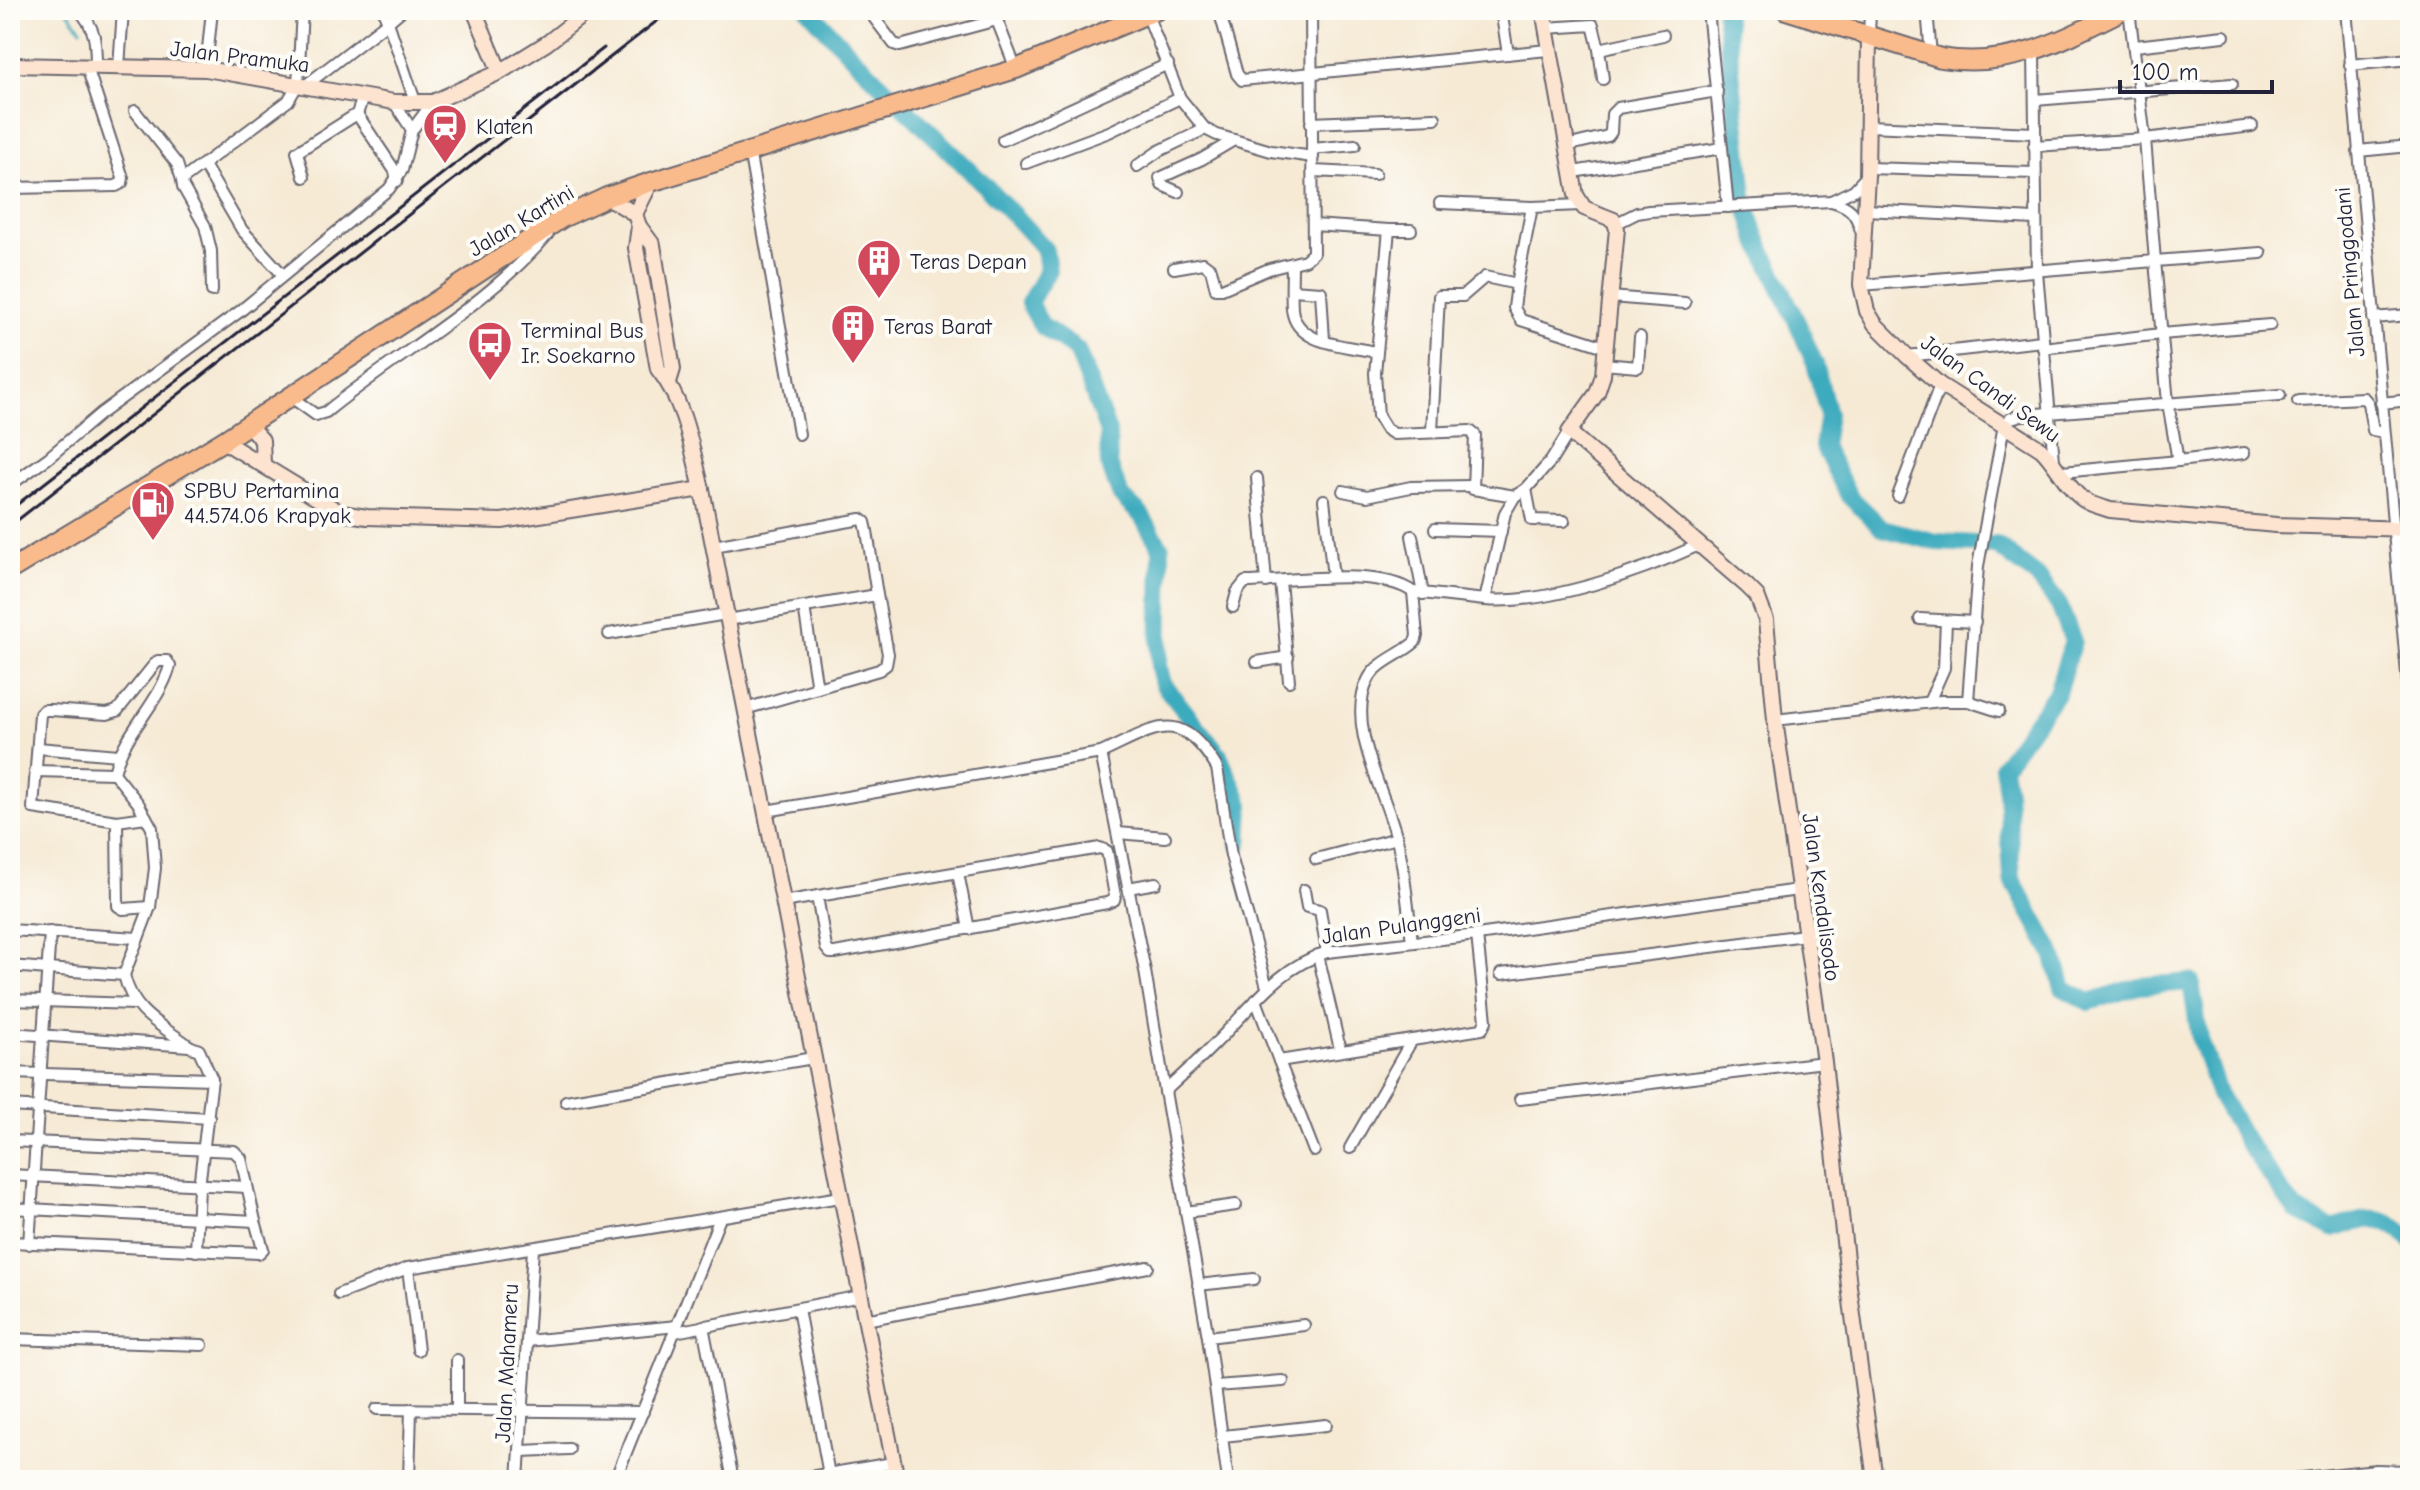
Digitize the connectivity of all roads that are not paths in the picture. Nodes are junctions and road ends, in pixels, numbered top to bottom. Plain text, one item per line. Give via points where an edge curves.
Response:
1 (79, 10) edge
2 (123, 10) edge
3 (212, 10) edge
4 (302, 10) edge
5 (383, 10) edge
6 (402, 10) edge
7 (474, 10) edge
8 (589, 10) edge
9 (894, 10) edge
10 (1219, 10) edge
11 (1311, 10) edge
12 (1501, 10) edge
13 (1543, 10) edge
14 (1708, 10) edge
15 (1786, 10) edge
16 (1870, 10) edge
17 (1927, 10) edge
18 (2126, 10) edge
19 (2346, 10) edge
20 (1152, 12) edge
21 (870, 13) edge
22 (995, 15) edge
23 (388, 22) junction
24 (1545, 28) junction
25 (1663, 35) dead end
26 (1869, 36) junction
27 (2224, 36) dead end
28 (2135, 46) junction
29 (1599, 49) junction
30 (1548, 50) junction
31 (2034, 52) junction
32 (1508, 54) junction
33 (1931, 55) junction
34 (2410, 59) edge
35 (1168, 64) junction
36 (10, 65) edge
37 (2350, 65) junction
38 (92, 67) junction
39 (119, 67) junction
40 (206, 69) junction
41 (1016, 69) junction
42 (500, 72) junction
43 (1311, 74) junction
44 (1603, 79) dead end
45 (2232, 84) dead end
46 (302, 85) junction
47 (1717, 91) junction
48 (2139, 93) junction
49 (363, 97) junction
50 (1180, 98) junction
51 (2035, 100) junction
52 (394, 102) junction
53 (433, 102) junction
54 (416, 104) junction
55 (135, 111) dead end
56 (357, 114) junction
57 (1435, 118) dead end
58 (1311, 123) junction
59 (1868, 126) junction
60 (2252, 126) dead end
61 (1205, 129) junction
62 (412, 130) junction
63 (2035, 133) junction
64 (2145, 139) junction
65 (1003, 140) dead end
66 (1234, 140) junction
67 (1355, 145) dead end
68 (1566, 146) junction
69 (2034, 146) junction
70 (2410, 146) edge
71 (1722, 148) junction
72 (749, 150) junction
73 (2358, 151) junction
74 (1312, 153) junction
75 (1026, 163) dead end
76 (204, 165) junction
77 (1137, 166) dead end
78 (1313, 171) junction
79 (1573, 172) junction
80 (1867, 172) junction
81 (2035, 173) junction
82 (1375, 174) dead end
83 (304, 177) dead end
84 (182, 180) junction
85 (397, 181) junction
86 (651, 182) junction
87 (10, 188) edge
88 (1178, 192) dead end
89 (607, 197) junction
90 (1831, 201) junction
91 (1451, 203) dead end
92 (1581, 205) junction
93 (1532, 207) junction
94 (1733, 207) junction
95 (1866, 210) junction
96 (562, 218) junction
97 (2034, 219) junction
98 (637, 220) junction
99 (1617, 223) junction
100 (1313, 225) junction
101 (1389, 230) junction
102 (1411, 230) dead end
103 (1863, 240) junction
104 (653, 245) junction
105 (636, 248) junction
106 (2261, 253) dead end
107 (2155, 261) junction
108 (1292, 265) junction
109 (1174, 268) dead end
110 (2037, 272) junction
111 (283, 275) junction
112 (1517, 284) junction
113 (1861, 285) junction
114 (1292, 290) junction
115 (212, 291) dead end
116 (1610, 297) junction
117 (1685, 303) dead end
118 (2410, 315) edge
119 (2373, 318) junction
120 (2270, 325) dead end
121 (2161, 334) junction
122 (1640, 337) dead end
123 (1324, 340) junction
124 (2043, 345) junction
125 (1605, 347) junction
126 (1375, 352) junction
127 (1907, 356) junction
128 (1603, 364) junction
129 (669, 382) junction
130 (1940, 385) junction
131 (2280, 395) dead end
132 (291, 397) junction
133 (2410, 400) edge
134 (2298, 401) dead end
135 (2168, 403) junction
136 (2381, 403) junction
137 (2049, 413) junction
138 (248, 425) junction
139 (2004, 425) junction
140 (1432, 431) junction
141 (1569, 432) junction
142 (2383, 432) junction
143 (799, 434) dead end
144 (223, 441) junction
145 (2244, 453) dead end
146 (2178, 461) junction
147 (263, 464) junction
148 (2058, 466) junction
149 (1257, 478) dead end
150 (10, 485) edge
151 (1472, 486) junction
152 (702, 489) junction
153 (1526, 489) junction
154 (1343, 491) dead end
155 (1515, 496) junction
156 (1898, 496) dead end
157 (1324, 500) dead end
158 (1564, 521) dead end
159 (1435, 529) dead end
160 (2410, 529) edge
161 (1501, 531) junction
162 (2393, 535) junction
163 (1412, 536) dead end
164 (1699, 545) junction
165 (714, 546) junction
166 (10, 570) edge
167 (1333, 577) junction
168 (1280, 581) junction
169 (1266, 582) junction
170 (1418, 593) junction
171 (877, 595) junction
172 (1485, 600) junction
173 (804, 607) junction
174 (1233, 607) dead end
175 (727, 617) junction
176 (1920, 619) dead end
177 (1946, 621) junction
178 (1975, 622) junction
179 (609, 634) dead end
180 (1288, 657) junction
181 (1257, 662) dead end
182 (1289, 681) dead end
183 (817, 688) junction
184 (1968, 701) junction
185 (1929, 702) junction
186 (2410, 707) edge
187 (745, 709) junction
188 (1999, 711) dead end
189 (1775, 720) junction
190 (38, 748) junction
191 (1101, 753) junction
192 (118, 755) junction
193 (35, 771) junction
194 (114, 773) junction
195 (766, 811) junction
196 (146, 817) junction
197 (117, 821) junction
198 (1118, 833) junction
199 (1165, 837) dead end
200 (1397, 838) junction
201 (1316, 859) dead end
202 (958, 873) junction
203 (1156, 883) dead end
204 (1128, 888) junction
205 (1304, 890) dead end
206 (1798, 890) junction
207 (817, 896) junction
208 (783, 902) junction
209 (150, 907) junction
210 (969, 929) junction
211 (10, 930) edge
212 (50, 932) junction
213 (1477, 935) junction
214 (1805, 935) junction
215 (138, 938) junction
216 (1412, 942) junction
217 (1322, 954) junction
218 (10, 966) edge
219 (49, 968) junction
220 (1501, 974) dead end
221 (124, 975) junction
222 (1260, 995) junction
223 (10, 1000) edge
224 (47, 1001) junction
225 (135, 1004) junction
226 (10, 1033) edge
227 (44, 1034) junction
228 (1412, 1040) junction
229 (189, 1046) junction
230 (1340, 1049) junction
231 (813, 1058) junction
232 (1284, 1060) junction
233 (1824, 1062) junction
234 (10, 1073) edge
235 (40, 1074) junction
236 (212, 1079) junction
237 (1165, 1091) junction
238 (1520, 1099) dead end
239 (566, 1101) dead end
240 (10, 1106) edge
241 (38, 1108) junction
242 (209, 1118) junction
243 (10, 1141) edge
244 (35, 1143) junction
245 (1350, 1148) dead end
246 (204, 1151) junction
247 (1314, 1151) dead end
248 (10, 1175) edge
249 (32, 1177) junction
250 (199, 1187) junction
251 (247, 1187) junction
252 (840, 1197) junction
253 (1236, 1205) dead end
254 (10, 1208) edge
255 (31, 1209) junction
256 (1186, 1212) junction
257 (720, 1218) junction
258 (198, 1219) junction
259 (255, 1221) junction
260 (10, 1242) edge
261 (29, 1244) junction
262 (533, 1249) junction
263 (196, 1251) junction
264 (1148, 1267) dead end
265 (408, 1268) junction
266 (1254, 1279) dead end
267 (1198, 1285) junction
268 (339, 1294) dead end
269 (861, 1296) junction
270 (798, 1309) junction
271 (865, 1320) junction
272 (1304, 1325) dead end
273 (703, 1326) junction
274 (676, 1329) junction
275 (1208, 1337) junction
276 (10, 1339) edge
277 (527, 1341) junction
278 (202, 1345) dead end
279 (418, 1350) dead end
280 (457, 1360) dead end
281 (1283, 1381) dead end
282 (1215, 1386) junction
283 (457, 1408) junction
284 (377, 1409) dead end
285 (411, 1409) junction
286 (524, 1409) junction
287 (643, 1412) junction
288 (1326, 1425) dead end
289 (1223, 1436) junction
290 (569, 1449) dead end
291 (521, 1451) junction
292 (893, 1463) junction
293 (2410, 1471) edge
294 (829, 1477) edge
295 (409, 1480) edge
296 (518, 1480) edge
297 (615, 1480) edge
298 (733, 1480) edge
299 (791, 1480) edge
300 (897, 1480) edge
301 (1228, 1480) edge
302 (1875, 1480) edge
303 (2284, 1480) edge

1 - 38 street via 95,33
2 - 39 street
3 - 40 street
4 - 46 street
5 - 23 street
6 - 23 street
7 - 42 street
8 - 42 street, Jalan Pramuka
9 - 21 street
10 - 43 street via 1239,79
11 - 43 street
12 - 32 street
13 - 24 street
14 - 47 street
15 - 26 highway
16 - 26 street
17 - 33 street
18 - 28 street
18 - 31 highway
19 - 37 street, Jalan Pringgodani
20 - 35 street
20 - 41 highway, Jalan Kartini
21 - 22 street via 900,46
22 - 41 street
23 - 46 street
23 - 54 street
24 - 29 street via 1593,25
24 - 30 street
25 - 29 street
26 - 33 highway
26 - 59 street, Jalan Candi Sewu
27 - 28 street
28 - 48 street
29 - 44 street
30 - 32 street
30 - 68 street
31 - 33 highway via 1965,62
31 - 51 street
32 - 43 street
34 - 37 street
35 - 50 street
35 - 65 street
36 - 38 street, Jalan Pramuka
37 - 73 street, Jalan Pringgodani
38 - 39 street, Jalan Pramuka
38 - 87 street via 122,183
39 - 40 street, Jalan Pramuka
40 - 46 street, Jalan Pramuka
41 - 72 highway, Jalan Kartini
42 - 53 street, Jalan Pramuka
43 - 58 street
45 - 48 street
46 - 49 street, Jalan Pramuka
46 - 76 street
47 - 68 street via 1618,108 1608,136
47 - 71 street
48 - 51 street
48 - 64 street
49 - 52 street, Jalan Pramuka
49 - 56 street
50 - 61 street
50 - 75 street
51 - 63 street
52 - 54 street, Jalan Pramuka
52 - 62 street
53 - 54 street, Jalan Pramuka
53 - 62 street
55 - 84 street via 177,164
56 - 83 street via 297,152
56 - 85 street
57 - 58 street
58 - 74 street
59 - 63 street
59 - 80 street, Jalan Candi Sewu
60 - 64 street
61 - 66 street
61 - 77 street
62 - 85 street
63 - 69 street
64 - 69 street
64 - 107 street
66 - 74 street via 1271,151
66 - 88 street via 1160,178 1162,185
67 - 74 street
68 - 79 street
69 - 81 street
70 - 73 street
71 - 79 street
71 - 94 street
72 - 86 highway, Jalan Kartini
72 - 143 street
73 - 119 street, Jalan Pringgodani
74 - 78 street
76 - 84 street
76 - 111 street via 242,230
78 - 82 street
78 - 100 street
79 - 92 street
80 - 81 street
80 - 90 street via 1854,190
80 - 95 street, Jalan Candi Sewu
81 - 97 street
84 - 115 street via 205,226
85 - 111 street
86 - 89 highway, Jalan Kartini
86 - 98 street
89 - 96 highway, Jalan Kartini
89 - 98 street
90 - 94 street
90 - 103 street via 1853,211
91 - 93 street
92 - 93 street
92 - 99 street
93 - 112 street
94 - 99 street via 1649,211
95 - 97 street
95 - 103 street, Jalan Candi Sewu
96 - 132 highway, Jalan Kartini
96 - 132 street via 533,252 465,309 326,412 316,415
97 - 110 street
98 - 104 street
98 - 105 street
99 - 116 street
100 - 101 street
100 - 108 street via 1313,253
101 - 102 street
101 - 126 street
103 - 113 street, Jalan Candi Sewu
104 - 105 street
104 - 129 street via 673,369
105 - 129 street via 658,369
106 - 107 street
107 - 110 street
107 - 121 street
108 - 109 street via 1222,289 1213,286 1211,269 1203,263
108 - 114 street
110 - 113 street
110 - 124 street
111 - 150 street
112 - 125 street via 1514,308 1521,320
112 - 140 street via 1486,277 1461,297 1439,296
113 - 127 street, Jalan Candi Sewu via 1875,324
114 - 123 street via 1296,323 1306,335
114 - 123 street via 1321,292
116 - 117 street
116 - 125 street
118 - 119 street
119 - 136 street, Jalan Pringgodani
120 - 121 street
121 - 124 street
121 - 135 street
122 - 128 street via 1638,367
123 - 126 street
124 - 127 street
124 - 137 street
125 - 128 street
126 - 140 street via 1378,416 1386,429 1394,434
127 - 130 street, Jalan Candi Sewu
128 - 141 street via 1597,393
129 - 152 street
130 - 139 street, Jalan Candi Sewu
130 - 156 street
131 - 135 street
132 - 138 highway, Jalan Kartini
133 - 136 street
134 - 142 street via 2364,398 2373,430
135 - 137 street
135 - 146 street
136 - 142 street, Jalan Pringgodani
137 - 139 street via 2016,416
137 - 148 street
138 - 144 highway, Jalan Kartini
138 - 147 street via 262,440
139 - 148 street, Jalan Candi Sewu
139 - 178 street via 1983,531
140 - 151 street via 1474,433
141 - 153 street
141 - 164 street, Jalan Kendalisodo
142 - 162 street, Jalan Pringgodani
144 - 147 street
144 - 166 highway, Jalan Kartini
145 - 146 street
146 - 148 street
147 - 152 street via 341,513 367,517 502,521
148 - 162 street, Jalan Candi Sewu via 2084,501 2110,510
149 - 169 street
151 - 154 street via 1411,487 1367,496
151 - 155 street via 1474,491
152 - 165 street
153 - 155 street
153 - 158 street via 1532,520
155 - 161 street
157 - 167 street
159 - 161 street
160 - 162 street, Jalan Candi Sewu
161 - 172 street
162 - 186 street, Jalan Pringgodani
163 - 170 street
164 - 172 street via 1552,595
164 - 189 street, Jalan Kendalisodo via 1747,586 1763,609
165 - 171 street via 861,519
165 - 175 street
167 - 168 street
167 - 170 street via 1382,580
168 - 169 street
168 - 180 street
169 - 174 street via 1245,582
170 - 172 street
170 - 200 street via 1415,642 1369,676 1361,705 1366,741
171 - 173 street
171 - 183 street via 886,665
173 - 175 street
173 - 183 street
175 - 179 street
175 - 187 street
176 - 177 street
177 - 178 street
177 - 185 street via 1944,668
178 - 184 street
180 - 181 street
180 - 182 street
183 - 187 street
184 - 185 street
184 - 188 street
185 - 189 street
187 - 195 street
189 - 206 street, Jalan Kendalisodo
190 - 192 street
190 - 192 street via 44,710 117,711 154,665 169,662 162,686
190 - 193 street
191 - 195 street
191 - 198 street
191 - 222 street via 1165,726 1181,728 1210,756 1217,768
192 - 194 street
193 - 194 street
193 - 197 street via 34,809
194 - 196 street
195 - 208 street
196 - 197 street
196 - 209 street via 153,832 155,868
197 - 209 street via 118,906
198 - 199 street
198 - 204 street
200 - 201 street
200 - 216 street
202 - 207 street
202 - 210 street
202 - 210 street via 1100,848 1107,855 1112,902
203 - 204 street
204 - 237 street
205 - 217 street via 1307,907 1320,910
206 - 213 street, Jalan Pulanggeni
206 - 214 street, Jalan Kendalisodo
207 - 208 street
207 - 210 street via 830,953
208 - 231 street
209 - 215 street
211 - 212 street
212 - 215 street
212 - 219 street
213 - 216 street, Jalan Pulanggeni
213 - 228 street via 1485,1026
214 - 220 street
214 - 233 street, Jalan Kendalisodo
215 - 221 street
216 - 217 street, Jalan Pulanggeni
217 - 222 street, Jalan Pulanggeni via 1290,970
217 - 230 street
218 - 219 street
219 - 221 street
219 - 224 street
221 - 225 street
222 - 232 street
222 - 237 street, Jalan Pulanggeni
223 - 224 street
224 - 225 street
224 - 227 street
225 - 229 street
226 - 227 street
227 - 229 street
227 - 235 street
228 - 230 street
228 - 245 street
229 - 236 street via 199,1050
230 - 232 street
231 - 239 street
231 - 252 street
232 - 247 street
233 - 238 street
233 - 302 street, Jalan Kendalisodo
234 - 235 street
235 - 236 street
235 - 241 street
236 - 242 street
237 - 256 street
240 - 241 street
241 - 242 street
241 - 244 street
242 - 246 street
243 - 244 street
244 - 246 street
244 - 249 street
246 - 250 street
246 - 251 street via 238,1153
248 - 249 street
249 - 250 street
249 - 255 street
250 - 251 street
250 - 258 street
251 - 259 street
252 - 257 street
252 - 269 street
253 - 256 street
254 - 255 street
255 - 258 street
255 - 261 street
256 - 267 street
257 - 262 street
257 - 274 street
258 - 259 street
258 - 263 street
259 - 263 street via 261,1253
260 - 261 street
261 - 263 street
262 - 265 street
262 - 277 street, Jalan Mahameru
264 - 271 street
265 - 268 street
265 - 279 street
266 - 267 street
267 - 275 street
269 - 270 street
269 - 271 street
270 - 273 street
270 - 294 street
271 - 292 street
272 - 275 street
273 - 274 street
273 - 298 street
274 - 277 street
274 - 287 street
275 - 282 street
276 - 278 street
277 - 286 street, Jalan Mahameru
280 - 283 street
281 - 282 street
282 - 289 street
283 - 285 street
283 - 286 street
284 - 285 street
285 - 295 street
286 - 287 street
286 - 291 street, Jalan Mahameru
287 - 297 street
288 - 289 street
289 - 301 street
290 - 291 street
291 - 296 street, Jalan Mahameru
292 - 294 street
292 - 300 street
293 - 303 street
294 - 299 street

